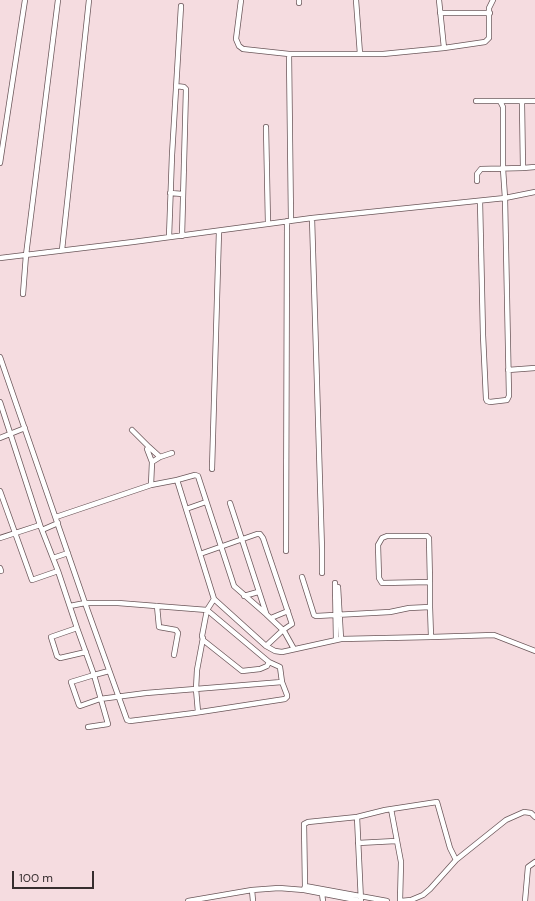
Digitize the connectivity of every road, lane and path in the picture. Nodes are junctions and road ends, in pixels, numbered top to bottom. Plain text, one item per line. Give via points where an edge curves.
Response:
1 (24, 0) edge
2 (58, 0) edge
3 (89, 0) edge
4 (241, 0) edge
5 (356, 0) edge
6 (439, 0) edge
7 (493, 0) edge
8 (182, 6) dead end
9 (440, 12) junction
10 (490, 13) junction
11 (444, 48) junction
12 (360, 54) junction
13 (289, 55) junction
14 (176, 86) junction
15 (476, 101) dead end
16 (500, 101) junction
17 (522, 101) junction
18 (535, 101) edge
19 (266, 127) dead end
20 (0, 163) edge
21 (535, 167) edge
22 (523, 168) junction
23 (503, 169) junction
24 (477, 181) dead end
25 (535, 192) edge
26 (170, 193) junction
27 (183, 194) junction
28 (505, 198) junction
29 (480, 201) junction
30 (312, 218) junction
31 (289, 221) junction
32 (268, 224) junction
33 (219, 230) junction
34 (182, 236) junction
35 (169, 237) junction
36 (62, 250) junction
37 (26, 255) junction
38 (0, 258) edge
39 (23, 294) dead end
40 (0, 357) edge
41 (535, 368) edge
42 (508, 370) junction
43 (0, 402) edge
44 (25, 428) junction
45 (132, 430) dead end
46 (11, 435) junction
47 (0, 438) edge
48 (149, 447) junction
49 (172, 454) dead end
50 (160, 457) junction
51 (152, 462) junction
52 (212, 469) dead end
53 (177, 480) junction
54 (151, 485) junction
55 (0, 491) edge
56 (206, 502) junction
57 (230, 503) dead end
58 (186, 509) junction
59 (56, 517) junction
60 (58, 523) junction
61 (41, 528) junction
62 (15, 534) junction
63 (0, 538) edge
64 (242, 539) junction
65 (221, 547) junction
66 (286, 551) dead end
67 (68, 553) junction
68 (200, 554) junction
69 (53, 558) junction
70 (58, 571) junction
71 (322, 573) dead end
72 (302, 576) dead end
73 (430, 582) junction
74 (337, 585) dead end
75 (258, 592) junction
76 (244, 596) junction
77 (85, 604) junction
78 (210, 604) junction
79 (70, 606) junction
80 (157, 606) junction
81 (430, 607) junction
82 (288, 611) junction
83 (266, 614) junction
84 (338, 615) junction
85 (271, 618) junction
86 (77, 628) junction
87 (283, 630) junction
88 (203, 638) junction
89 (431, 638) junction
90 (341, 639) junction
91 (336, 640) junction
92 (266, 646) junction
93 (294, 649) junction
94 (535, 651) edge
95 (86, 652) junction
96 (174, 655) dead end
97 (269, 662) junction
98 (109, 671) junction
99 (94, 675) junction
100 (282, 682) junction
101 (196, 689) junction
102 (118, 697) junction
103 (100, 699) junction
104 (198, 712) junction
105 (88, 727) dead end
106 (390, 810) junction
107 (357, 817) junction
108 (535, 817) edge
109 (396, 841) junction
110 (358, 843) junction
111 (456, 860) junction
112 (535, 862) edge
113 (304, 888) junction
114 (252, 890) junction
115 (322, 894) junction
116 (361, 899) edge
117 (192, 901) edge
118 (253, 901) edge
119 (323, 901) edge
120 (387, 901) edge
121 (400, 901) edge
122 (525, 901) edge

1 - 20 street
2 - 37 street
3 - 36 street
4 - 13 street via 236,39 239,46 242,49
5 - 12 street
6 - 9 street
7 - 10 street
8 - 14 street
9 - 10 street
9 - 11 street
10 - 11 street via 488,40
11 - 12 street
12 - 13 street
13 - 31 street
14 - 26 street
14 - 27 street via 186,89
15 - 16 street
16 - 17 street
16 - 23 street via 503,108
17 - 18 street
17 - 22 street
19 - 32 street
21 - 22 street
22 - 23 street
23 - 24 street via 480,169
23 - 28 street
25 - 28 street
26 - 27 street
26 - 35 street
27 - 34 street
28 - 29 street
28 - 42 street
29 - 30 street
29 - 42 street via 483,335 488,402 507,400
30 - 31 street
30 - 71 street
31 - 32 street
31 - 66 street
32 - 33 street
33 - 34 street
33 - 52 street
34 - 35 street
35 - 36 street
36 - 37 street
37 - 38 street
37 - 39 street
40 - 44 street
41 - 42 street
43 - 46 street
44 - 46 street
44 - 59 street
45 - 48 street
46 - 47 street
46 - 61 street
48 - 50 street
48 - 51 street via 147,449
49 - 50 street
50 - 51 street
51 - 54 street
53 - 54 street
53 - 56 street via 198,476
53 - 58 street
54 - 59 street
55 - 62 street
56 - 58 street
56 - 65 street
57 - 64 street
58 - 68 street
59 - 60 street
60 - 61 street
60 - 67 street
61 - 62 street
61 - 69 street
62 - 63 street
62 - 70 street via 32,580
64 - 65 street
64 - 75 street
64 - 82 street via 257,534 263,538
65 - 68 street
65 - 76 street via 234,586
67 - 69 street
67 - 77 street
68 - 78 street
69 - 70 street
70 - 79 street
72 - 84 street via 314,616
73 - 73 street via 428,536 382,538 378,545 379,578 382,583
73 - 81 street
74 - 84 street
75 - 76 street
75 - 83 street
76 - 83 street
77 - 79 street
77 - 80 street
77 - 98 street
78 - 80 street
78 - 88 street
78 - 92 street
78 - 97 street
79 - 86 street
80 - 96 street via 159,627 177,631
81 - 84 street
81 - 89 street
82 - 85 street
82 - 87 street via 292,624
83 - 85 street
84 - 90 street
84 - 91 street
85 - 87 street
86 - 95 street
86 - 95 street via 51,637 57,656 60,658
87 - 92 street
87 - 93 street
88 - 97 street via 242,671 260,669
88 - 101 street
89 - 90 street
89 - 94 street via 494,635
90 - 91 street
91 - 93 street
92 - 93 street via 282,652
95 - 99 street
97 - 100 street via 280,667
98 - 99 street
98 - 102 street
99 - 103 street
99 - 103 street via 72,681 71,684 80,706
100 - 101 street
100 - 104 street via 286,699
101 - 102 street
101 - 104 street
102 - 103 street
102 - 104 street via 130,721
103 - 105 street via 108,724
106 - 107 street
106 - 109 street
106 - 111 street via 437,802
107 - 110 street
107 - 113 street via 304,824
108 - 111 street via 524,812 506,820
109 - 110 street
109 - 121 street via 401,862
110 - 116 street
111 - 121 street via 423,895
112 - 122 street via 528,867
113 - 114 street
113 - 115 street
113 - 116 street
114 - 117 street
114 - 118 street
115 - 116 street
115 - 119 street
116 - 120 street

